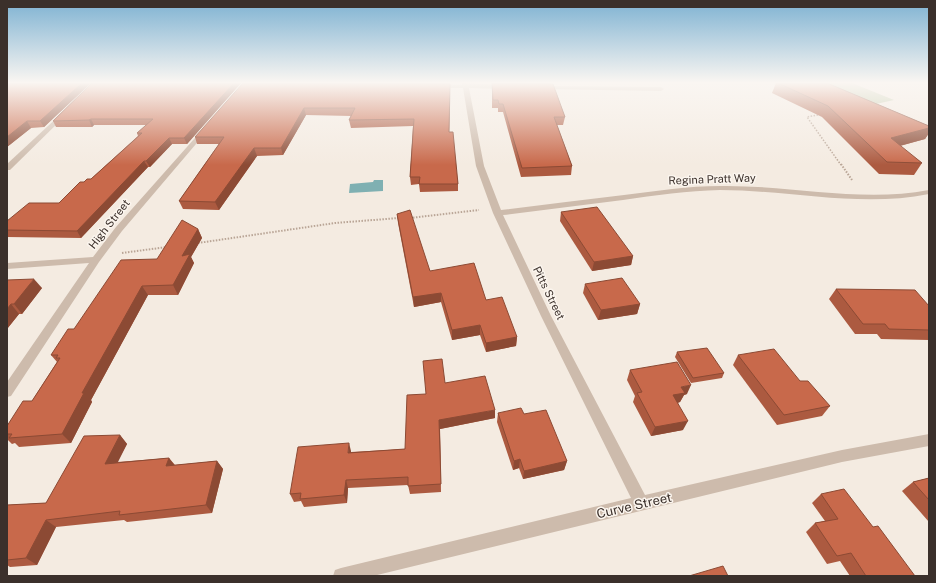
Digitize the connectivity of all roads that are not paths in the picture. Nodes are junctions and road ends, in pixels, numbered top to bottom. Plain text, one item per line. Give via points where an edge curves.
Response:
1 (69, 110) edge
2 (470, 110) edge
3 (209, 125) edge
4 (7, 168) edge
5 (929, 192) edge
6 (497, 213) junction
7 (98, 257) junction
8 (7, 266) edge
9 (7, 392) edge
10 (929, 440) edge
11 (641, 503) junction
12 (341, 576) edge

1 - 4 street
2 - 6 street, Pitts Street via 480,166
3 - 7 street, High Street via 152,189
5 - 6 street, Regina Pratt Way via 908,196 864,197 770,189 719,188 664,192
6 - 11 street, Pitts Street
7 - 8 street
7 - 9 street, High Street
10 - 11 street, Curve Street via 842,456
11 - 12 street, Curve Street

